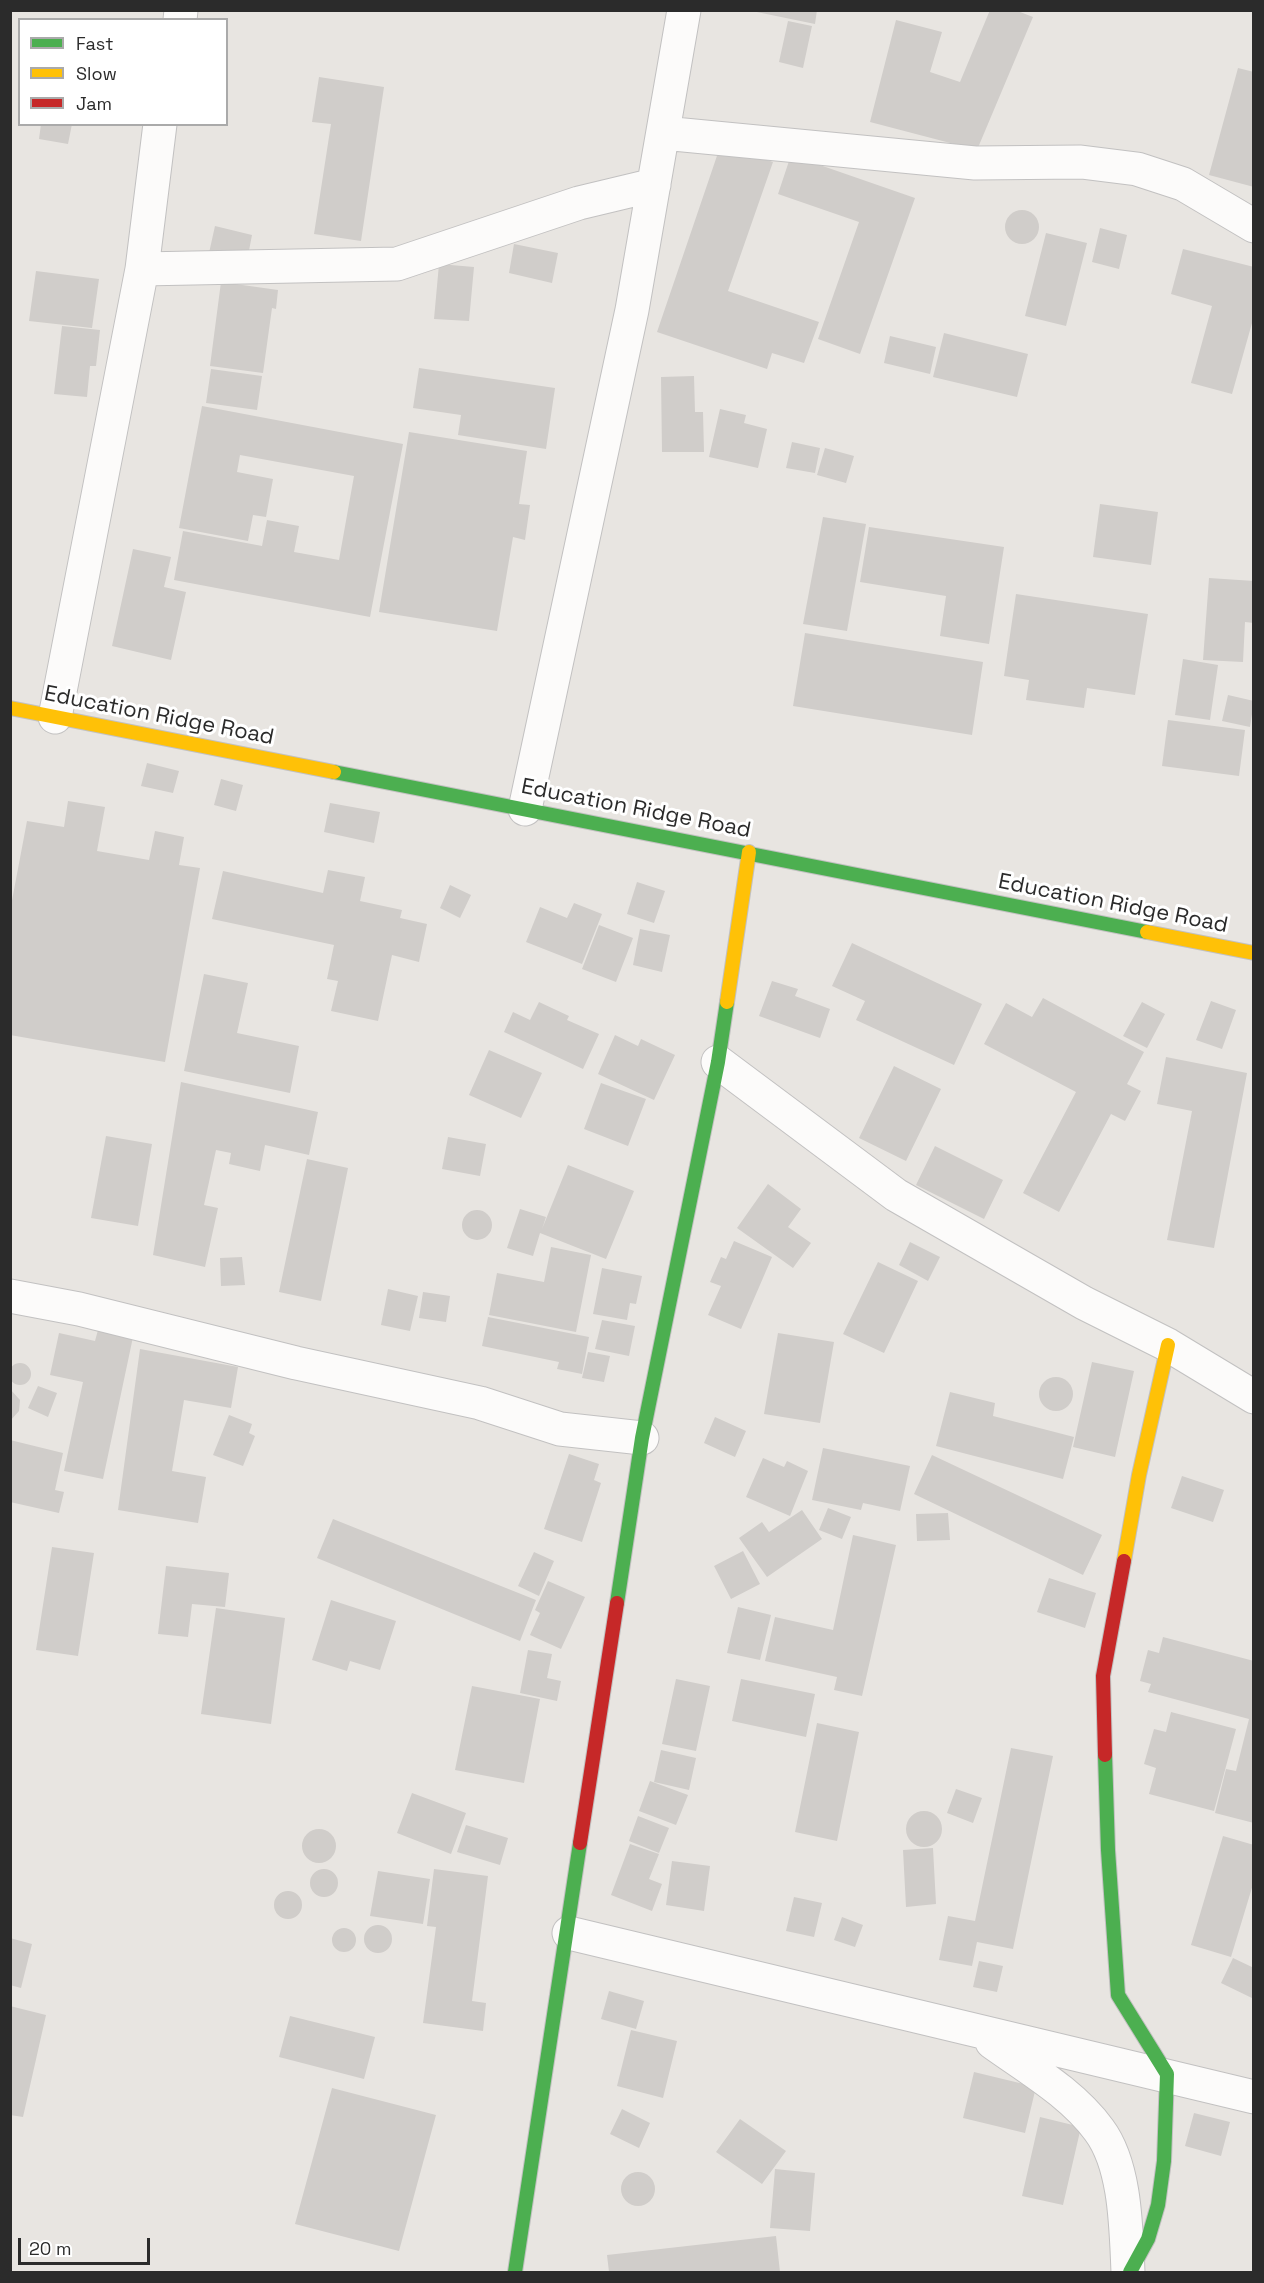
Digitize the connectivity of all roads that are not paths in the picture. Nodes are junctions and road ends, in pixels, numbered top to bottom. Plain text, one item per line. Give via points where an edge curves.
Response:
1 (684, 10) edge
2 (160, 126) edge
3 (663, 133) junction
4 (654, 185) junction
5 (1254, 226) edge
6 (142, 269) junction
7 (10, 708) edge
8 (55, 717) junction
9 (525, 809) junction
10 (749, 852) junction
11 (1254, 953) edge
12 (718, 1062) junction
13 (10, 1296) edge
14 (1168, 1345) junction
15 (1254, 1397) edge
16 (642, 1438) junction
17 (568, 1933) junction
18 (981, 2034) junction
19 (1167, 2074) junction
20 (1254, 2097) edge
21 (515, 2272) edge
22 (1129, 2272) edge

1 - 3 street
2 - 6 street
3 - 4 street
3 - 5 street via 975,163 1081,162 1137,169 1183,184
4 - 6 street via 579,203 398,264
4 - 9 street via 633,310
6 - 8 street
7 - 8 street, Education Ridge Road
8 - 9 street, Education Ridge Road
9 - 10 street, Education Ridge Road
10 - 11 street, Education Ridge Road
10 - 12 street
12 - 14 street via 896,1196 1084,1303
12 - 16 street
13 - 16 street via 480,1403 560,1429
14 - 15 street
14 - 19 street via 1139,1475 1103,1676 1108,1850 1118,1995
16 - 17 street
17 - 18 street
17 - 21 street
18 - 19 street
18 - 22 street via 1068,2097 1100,2130 1114,2163 1126,2217
19 - 20 street
19 - 22 street via 1158,2205 1148,2239

